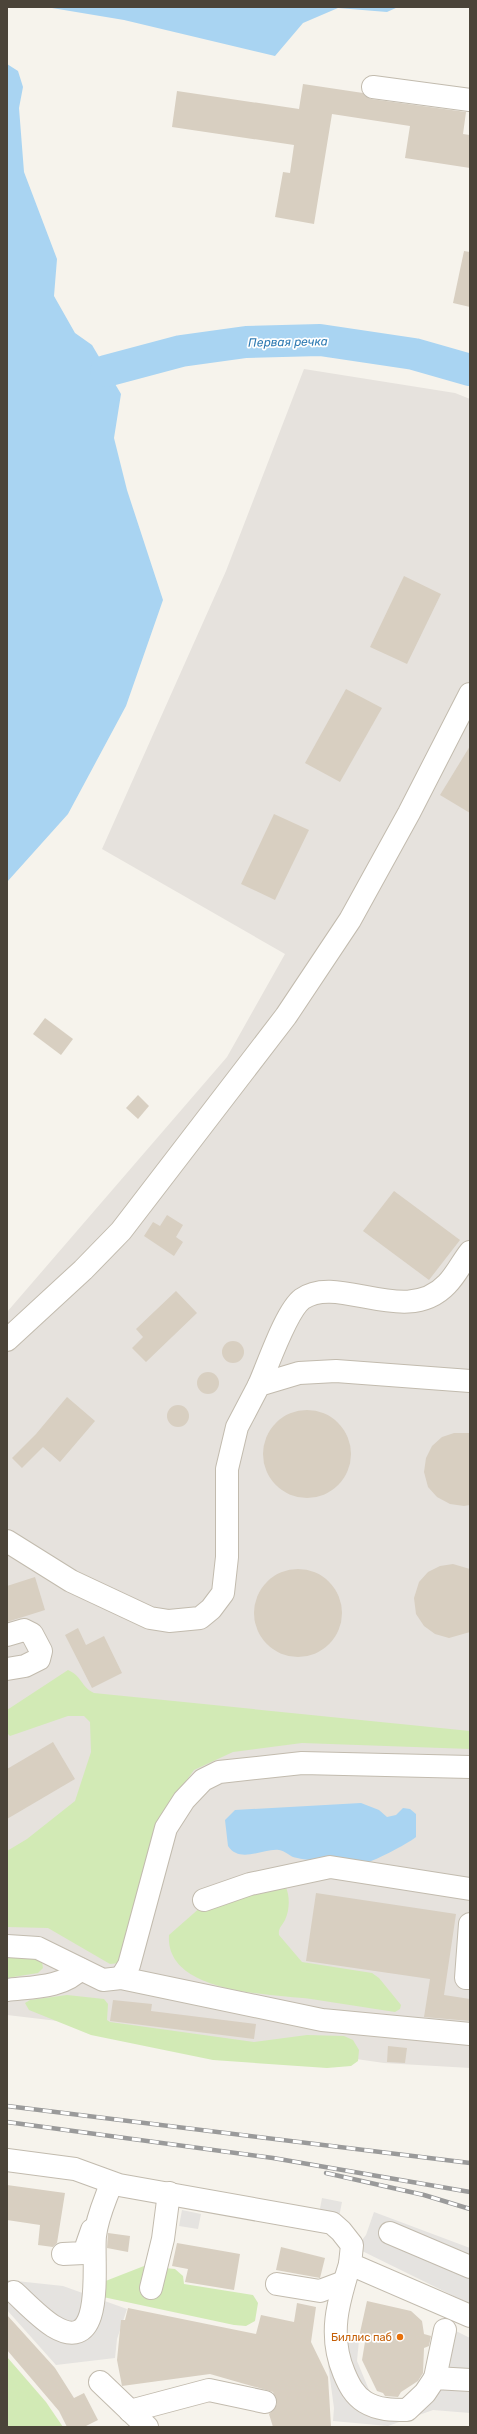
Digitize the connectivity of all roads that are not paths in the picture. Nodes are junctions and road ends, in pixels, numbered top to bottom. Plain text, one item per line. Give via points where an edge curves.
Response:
1 (373, 87) dead end
2 (470, 100) edge
3 (470, 694) edge
4 (470, 1252) edge
5 (7, 1340) edge
6 (470, 1381) edge
7 (259, 1385) junction
8 (7, 1541) edge
9 (7, 1635) edge
10 (7, 1669) edge
11 (470, 1767) edge
12 (470, 1889) edge
13 (204, 1900) dead end
14 (470, 1924) edge
15 (7, 1946) edge
16 (80, 1969) junction
17 (121, 1978) junction
18 (470, 1978) edge
19 (7, 1990) edge
20 (470, 2034) edge
21 (7, 2160) edge
22 (111, 2184) junction
23 (170, 2193) junction
24 (97, 2222) junction
25 (390, 2233) dead end
26 (63, 2254) dead end
27 (470, 2267) edge
28 (347, 2273) junction
29 (277, 2284) dead end
30 (151, 2288) dead end
31 (14, 2292) dead end
32 (470, 2316) edge
33 (445, 2330) dead end
34 (435, 2378) junction
35 (470, 2380) edge
36 (100, 2382) dead end
37 (265, 2402) dead end
38 (130, 2411) junction
39 (147, 2427) edge

1 - 2 street
3 - 5 street via 350,920 286,1016 121,1231
4 - 7 street via 446,1284 428,1298 400,1302 326,1291 302,1298 289,1315
6 - 7 street via 336,1371 300,1373
7 - 8 street via 237,1427 227,1468 223,1593 211,1609 200,1618 169,1621 150,1618 71,1581
9 - 10 street via 24,1630 38,1642 41,1651 39,1659 25,1666
11 - 17 street via 302,1763 219,1772 203,1780 184,1800 166,1828 129,1965
12 - 13 street via 330,1867 250,1884
14 - 18 street via 466,1978
15 - 16 street via 38,1948
16 - 17 street via 104,1980
16 - 19 street via 60,1982
17 - 20 street via 322,2020
21 - 22 street via 74,2169
22 - 23 street
22 - 24 street
23 - 28 street via 332,2223 352,2245
23 - 30 street
24 - 26 street via 90,2233 84,2253
24 - 31 street via 94,2245 95,2298 90,2319 84,2328 67,2332 52,2326
25 - 27 street
28 - 29 street via 320,2291
28 - 32 street
28 - 34 street via 335,2323 336,2355 351,2390 366,2402 383,2409 407,2410 425,2393
33 - 34 street
34 - 35 street
36 - 38 street
37 - 38 street via 209,2390
38 - 39 street

